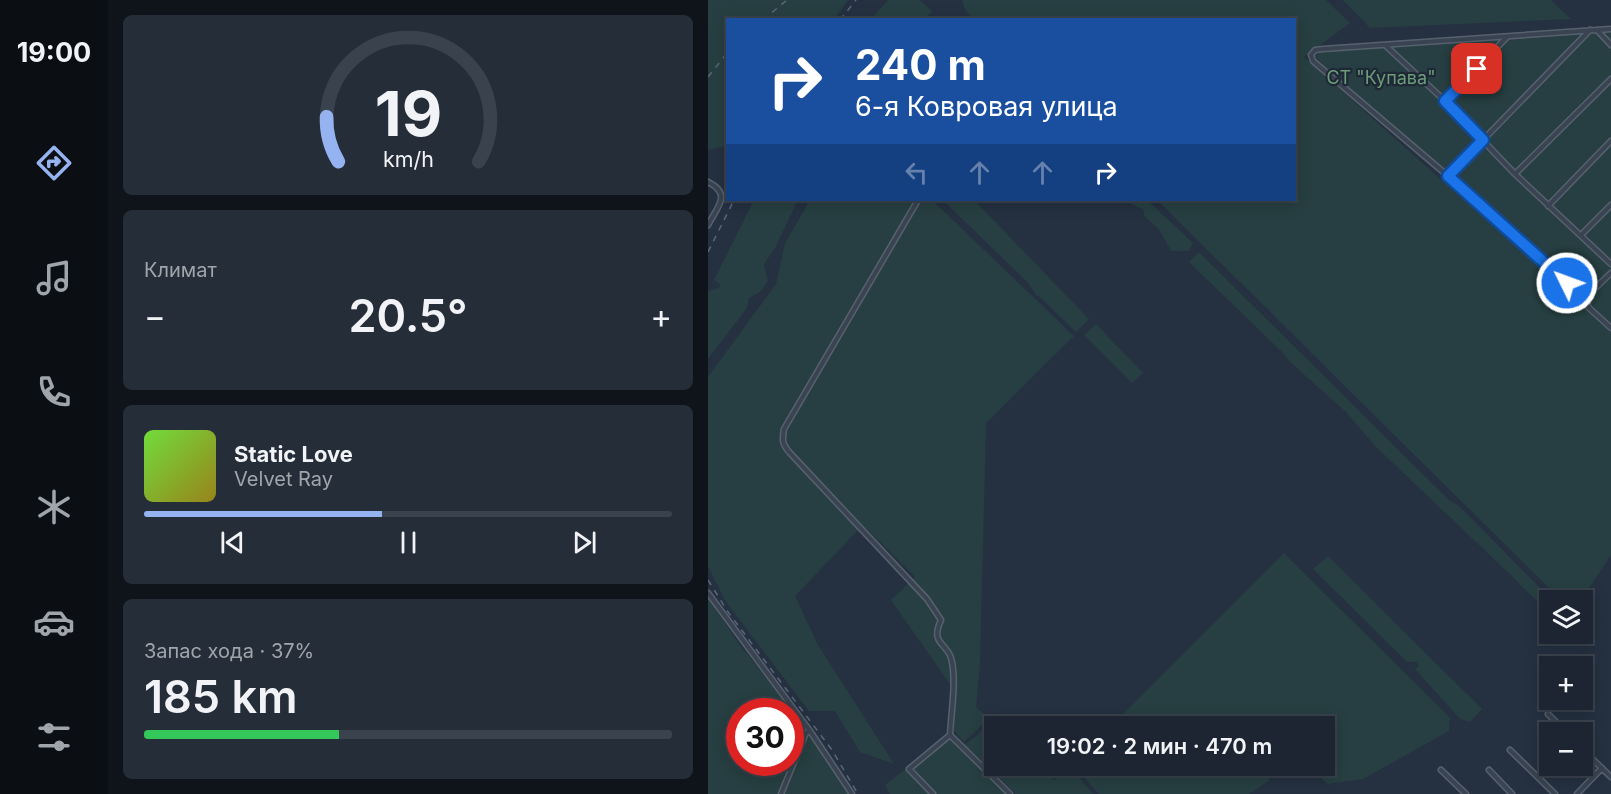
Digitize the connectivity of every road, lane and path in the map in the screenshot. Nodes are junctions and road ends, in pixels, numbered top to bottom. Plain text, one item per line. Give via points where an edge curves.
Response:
1 (1611, 29) edge
2 (1590, 30) junction
3 (1596, 30) junction
4 (1508, 36) junction
5 (1385, 45) junction
6 (1611, 45) edge
7 (1611, 79) edge
8 (1445, 101) junction
9 (1483, 140) junction
10 (1611, 141) edge
11 (1515, 174) junction
12 (1448, 176) junction
13 (708, 182) edge
14 (917, 201) edge
15 (1611, 205) edge
16 (1548, 206) junction
17 (708, 225) edge
18 (1581, 235) junction
19 (1611, 264) edge
20 (1611, 273) edge
21 (1584, 298) junction
22 (1611, 328) edge
23 (708, 593) edge
24 (1548, 714) dead end
25 (1556, 722) edge
26 (810, 731) junction
27 (950, 735) junction
28 (1510, 750) dead end
29 (1593, 759) edge
30 (1602, 768) junction
31 (1441, 770) dead end
32 (1489, 770) dead end
33 (1611, 777) edge
34 (781, 794) edge
35 (852, 794) edge
36 (933, 794) edge
37 (1010, 794) edge
38 (1466, 794) edge
39 (1512, 794) edge
40 (1555, 794) edge
41 (1577, 794) edge

1 - 3 street
2 - 3 street
2 - 4 street
2 - 9 street
3 - 6 street
4 - 5 street
4 - 8 street
5 - 8 street
5 - 12 street via 1315,50 1311,55 1313,61
7 - 11 street
8 - 9 street
9 - 11 street
9 - 12 street
10 - 16 street
11 - 16 street
12 - 21 street
13 - 17 street via 717,186 722,198
14 - 27 street via 784,429 782,439 790,453 927,599 941,620 937,629 939,643 950,656 952,675
15 - 18 street
16 - 18 street
18 - 19 street
20 - 21 street
21 - 22 street
23 - 26 street
24 - 25 street
26 - 34 street
26 - 35 street
27 - 36 street via 909,769
27 - 37 street
28 - 40 street
29 - 30 street
30 - 33 street
30 - 41 street
31 - 38 street
32 - 39 street

